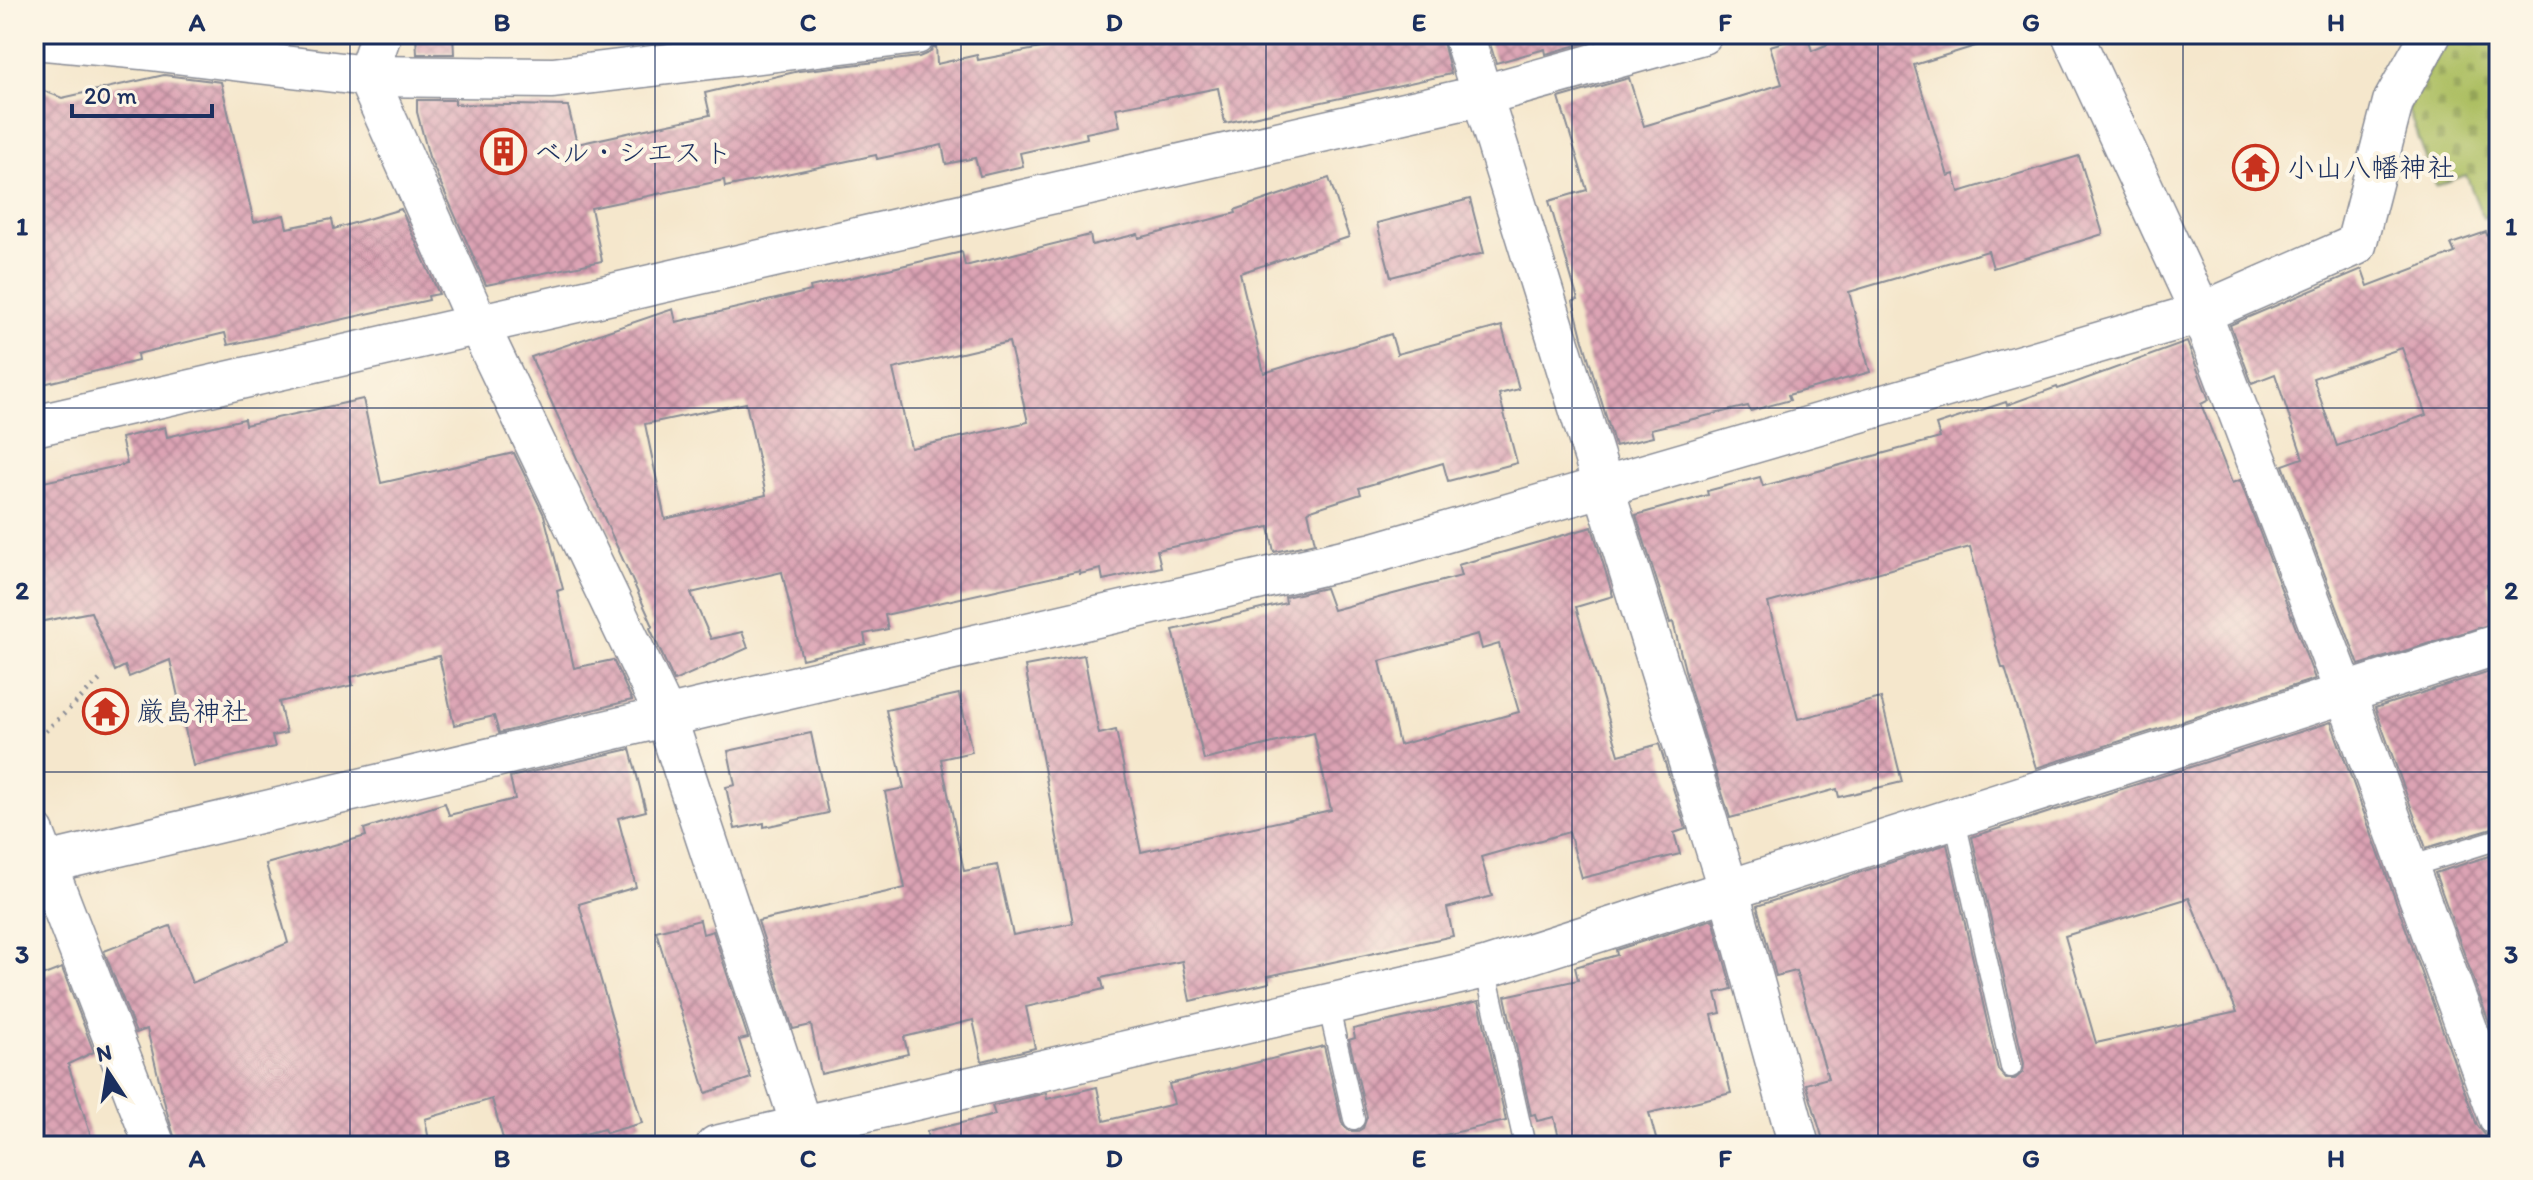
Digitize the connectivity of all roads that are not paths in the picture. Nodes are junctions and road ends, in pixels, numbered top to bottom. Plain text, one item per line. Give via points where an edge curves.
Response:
1 (381, 34) edge
2 (916, 34) edge
3 (1463, 34) edge
4 (1702, 34) edge
5 (2072, 34) edge
6 (2431, 34) edge
7 (34, 39) edge
8 (144, 41) edge
9 (367, 76) junction
10 (1483, 95) junction
11 (2201, 313) junction
12 (478, 324) junction
13 (34, 426) edge
14 (1604, 487) junction
15 (2499, 644) edge
16 (2345, 693) junction
17 (666, 717) junction
18 (1954, 816) junction
19 (2499, 839) edge
20 (38, 853) edge
21 (2409, 867) junction
22 (1728, 888) junction
23 (1485, 968) junction
24 (1328, 1004) junction
25 (2011, 1067) dead end
26 (2499, 1117) edge
27 (1354, 1119) dead end
28 (805, 1135) edge
29 (155, 1146) edge
30 (716, 1146) edge
31 (1525, 1146) edge
32 (1799, 1146) edge

1 - 9 street
2 - 9 street via 553,78
3 - 10 street
4 - 10 street
5 - 11 street
6 - 11 street via 2393,102 2356,245
7 - 8 street
8 - 9 street
9 - 12 street
10 - 12 street
10 - 14 street
11 - 14 street
11 - 16 street
12 - 13 street
12 - 17 street
14 - 17 street via 1374,553
14 - 22 street
15 - 16 street
16 - 18 street
16 - 21 street
17 - 20 street
17 - 28 street
18 - 22 street
18 - 25 lane
19 - 21 lane
20 - 29 street
21 - 26 street
22 - 23 street
22 - 32 street
23 - 24 street
23 - 31 lane
24 - 27 lane
24 - 28 street
28 - 30 street

